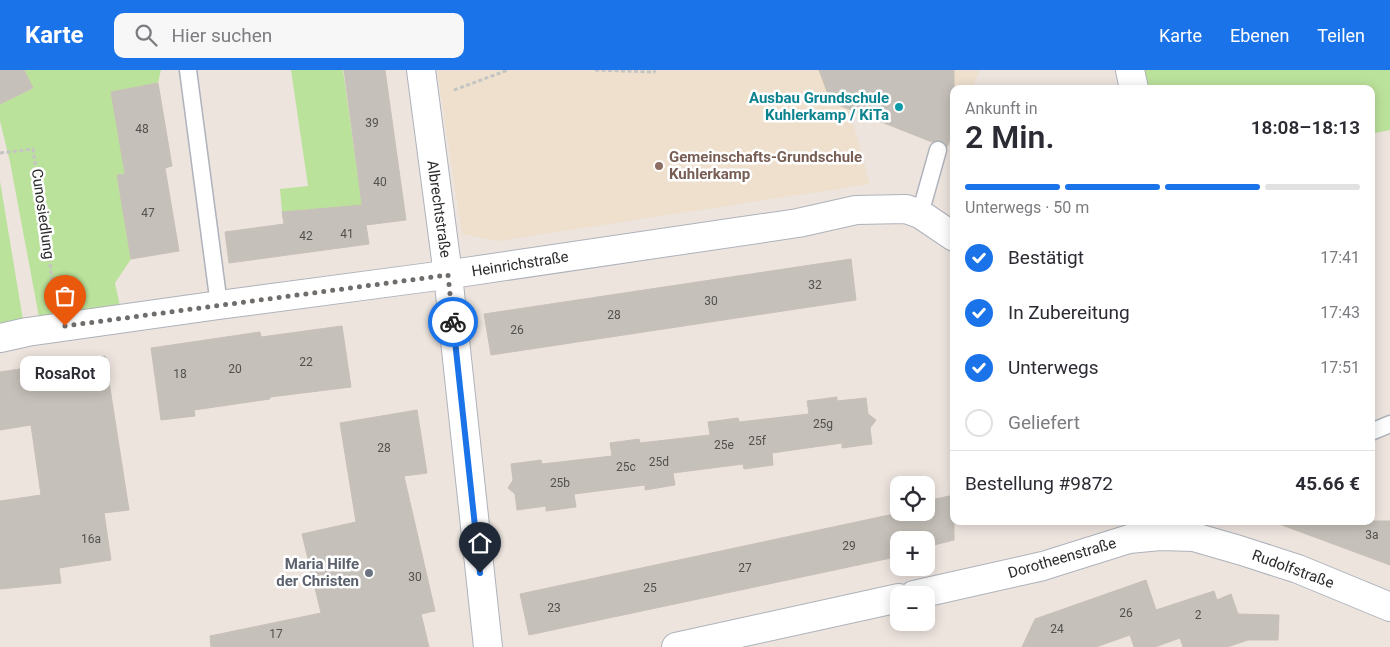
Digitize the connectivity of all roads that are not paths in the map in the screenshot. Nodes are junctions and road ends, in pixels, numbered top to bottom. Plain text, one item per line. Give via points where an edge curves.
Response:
1 (188, 70) edge
2 (421, 70) edge
3 (1130, 70) edge
4 (1133, 85) edge
5 (938, 150) dead end
6 (920, 214) junction
7 (950, 234) edge
8 (448, 275) junction
9 (219, 305) junction
10 (0, 338) edge
11 (1390, 424) edge
12 (1375, 430) edge
13 (1198, 529) edge
14 (935, 590) edge
15 (890, 600) edge
16 (1390, 607) edge
17 (488, 647) edge
18 (676, 647) edge

1 - 9 lane
2 - 8 street, Albrechtstraße
3 - 4 street
5 - 6 lane
6 - 7 street
6 - 8 street, Heinrichstraße via 906,209 856,210 798,222
8 - 9 street, Heinrichstraße
8 - 17 street, Albrechtstraße
9 - 10 street, Heinrichstraße
11 - 12 lane
13 - 14 street, Dorotheenstraße via 1129,539 1043,566
13 - 16 street, Rudolfstraße
15 - 18 street

